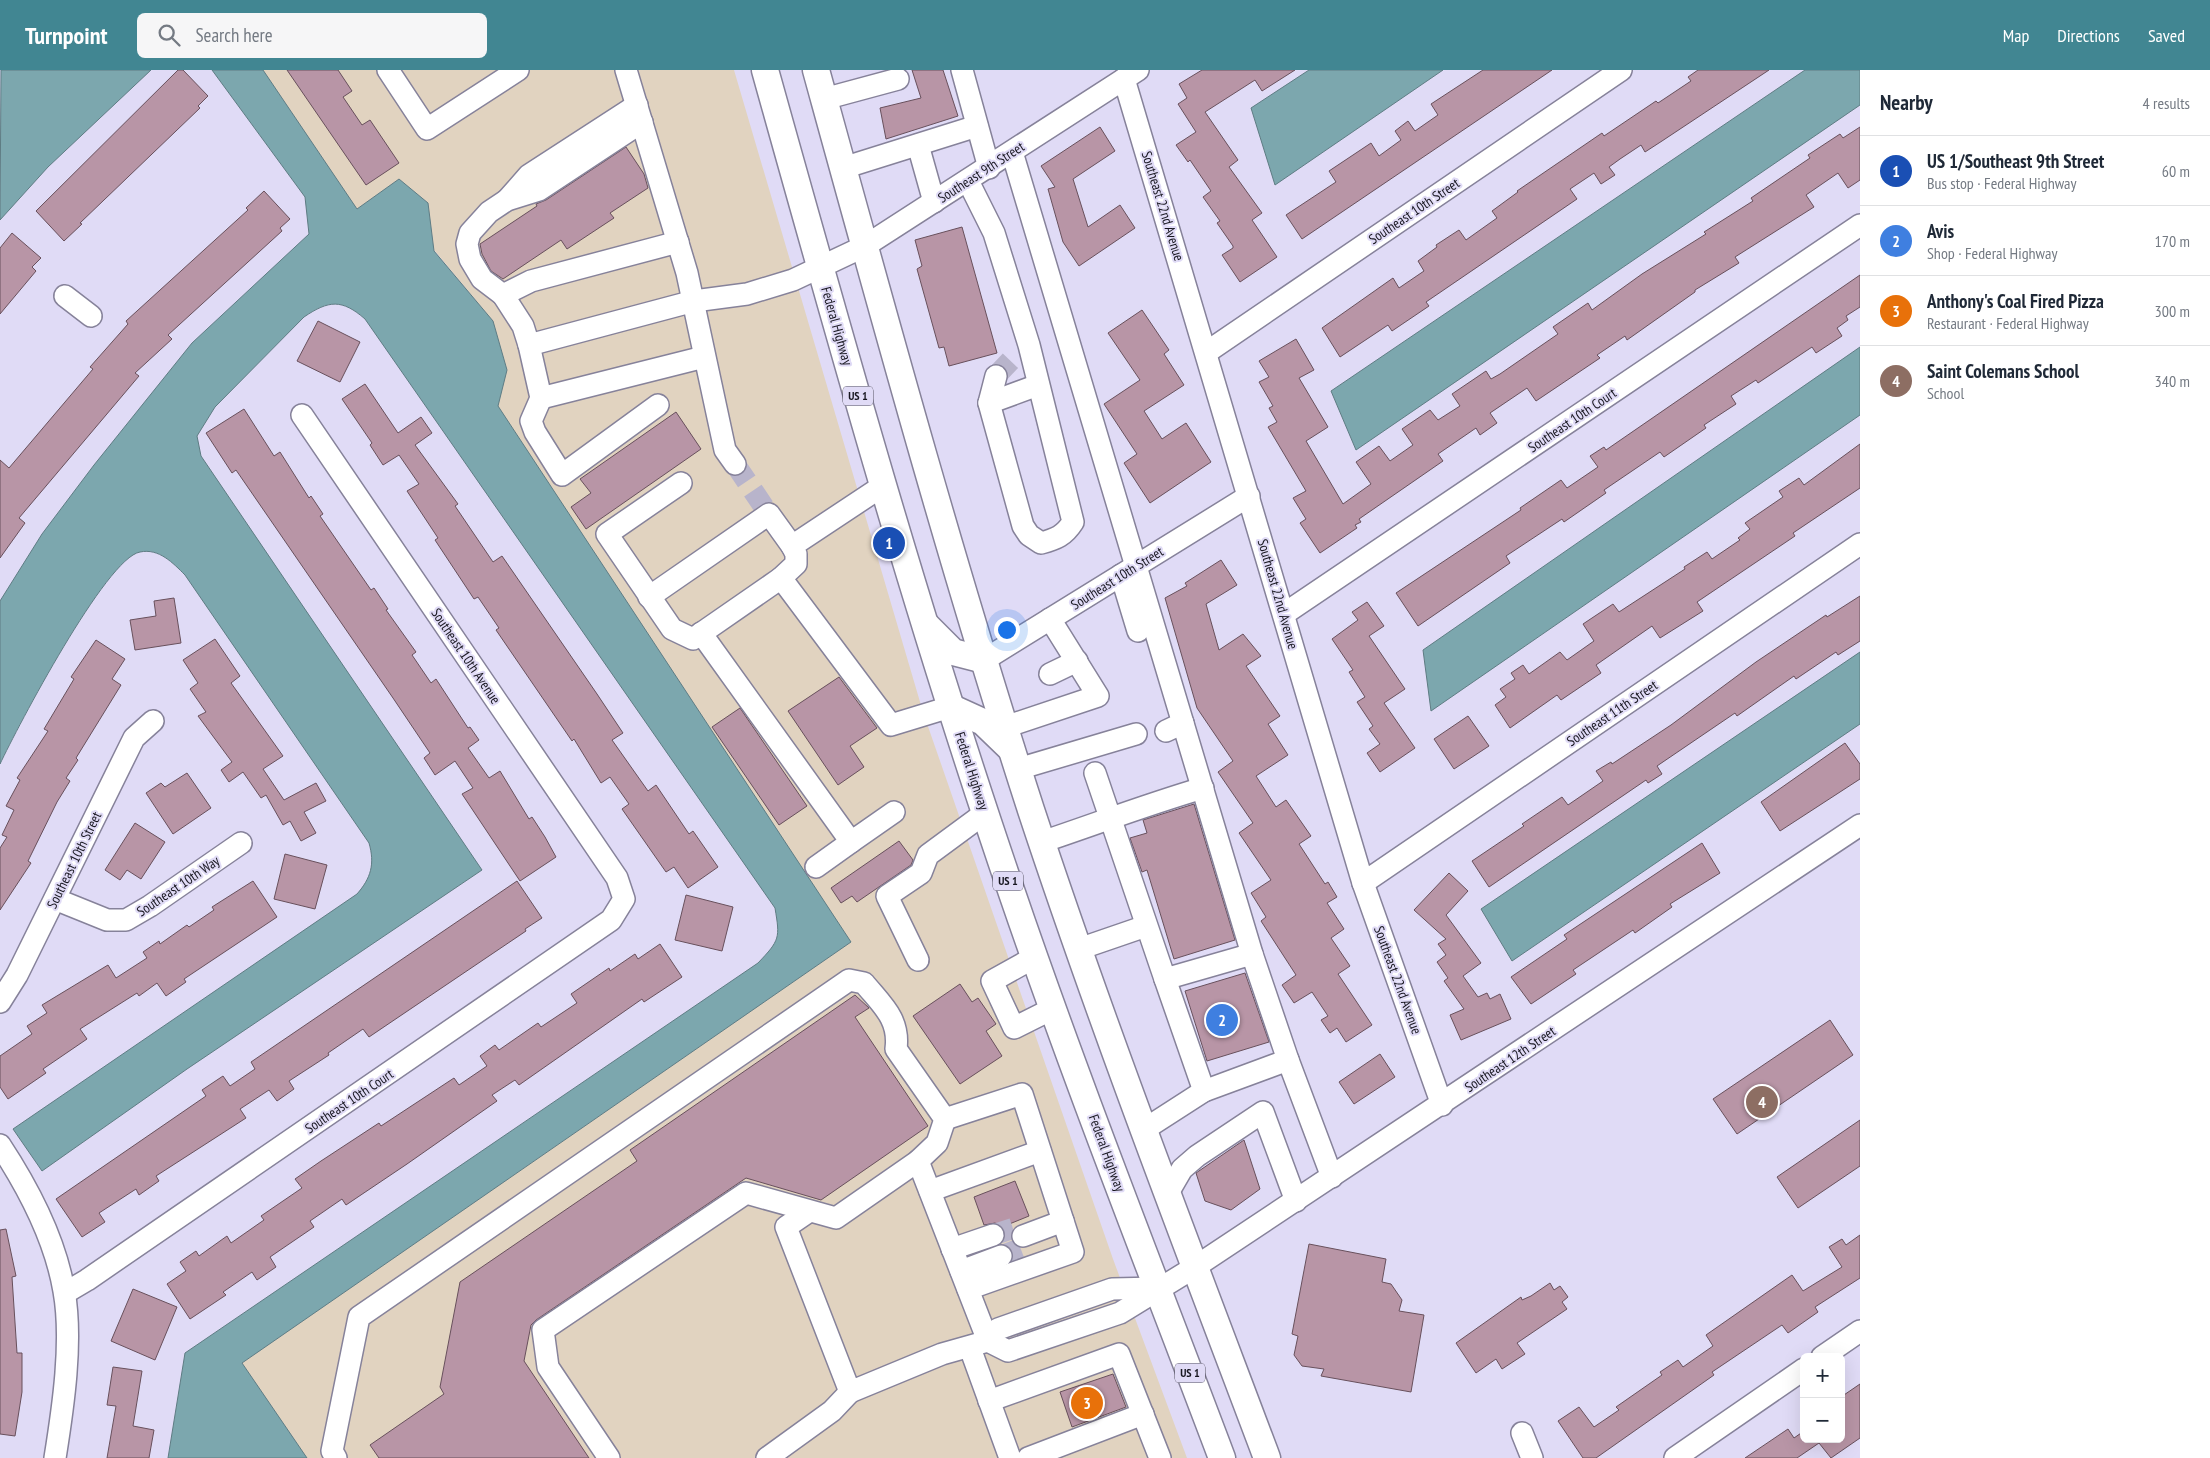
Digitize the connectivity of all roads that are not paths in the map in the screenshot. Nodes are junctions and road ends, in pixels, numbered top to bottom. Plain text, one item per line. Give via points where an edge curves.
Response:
1 (388, 70) edge
2 (518, 70) edge
3 (626, 70) edge
4 (765, 70) edge
5 (816, 70) edge
6 (962, 70) edge
7 (1621, 70) edge
8 (1131, 75) edge
9 (898, 80) dead end
10 (824, 99) junction
11 (639, 114) junction
12 (977, 126) junction
13 (918, 145) junction
14 (1012, 152) junction
15 (843, 168) junction
16 (989, 168) junction
17 (968, 181) junction
18 (934, 202) junction
19 (1860, 225) edge
20 (678, 242) junction
21 (865, 246) junction
22 (820, 268) junction
23 (503, 295) junction
24 (65, 296) dead end
25 (694, 301) junction
26 (91, 316) dead end
27 (529, 345) junction
28 (1207, 352) junction
29 (704, 357) junction
30 (996, 376) tunnel mouth
31 (1038, 385) junction
32 (541, 398) junction
33 (989, 403) junction
34 (658, 405) dead end
35 (302, 415) dead end
36 (735, 464) tunnel mouth
37 (681, 483) dead end
38 (884, 485) junction
39 (1249, 496) junction
40 (1860, 544) edge
41 (792, 546) junction
42 (1129, 571) junction
43 (782, 578) junction
44 (649, 597) junction
45 (1284, 614) junction
46 (1050, 619) junction
47 (924, 624) junction
48 (1138, 631) dead end
49 (701, 633) junction
50 (984, 660) junction
51 (1077, 661) junction
52 (1050, 674) dead end
53 (950, 707) junction
54 (153, 721) dead end
55 (1136, 734) dead end
56 (1012, 749) junction
57 (1095, 773) dead end
58 (1203, 788) junction
59 (894, 812) dead end
60 (985, 813) junction
61 (1110, 819) junction
62 (1860, 825) edge
63 (851, 842) junction
64 (1042, 842) junction
65 (241, 843) dead end
66 (816, 867) dead end
67 (1363, 883) junction
68 (55, 899) junction
69 (624, 899) joint
70 (1146, 926) junction
71 (1079, 949) junction
72 (1252, 954) junction
73 (1035, 957) junction
74 (918, 960) dead end
75 (1165, 979) junction
76 (0, 1002) edge
77 (1054, 1008) junction
78 (1288, 1060) junction
79 (1204, 1090) junction
80 (1442, 1105) junction
81 (945, 1119) junction
82 (1145, 1129) junction
83 (0, 1145) edge
84 (1040, 1151) junction
85 (918, 1161) junction
86 (1332, 1176) junction
87 (930, 1191) junction
88 (1168, 1193) junction
89 (1296, 1200) junction
90 (808, 1212) junction
91 (1063, 1221) junction
92 (1024, 1236) tunnel mouth
93 (997, 1246) tunnel mouth
94 (959, 1267) junction
95 (1195, 1267) junction
96 (1158, 1288) junction
97 (64, 1293) junction
98 (1860, 1331) edge
99 (979, 1344) junction
100 (1828, 1353) edge
101 (1800, 1372) edge
102 (850, 1392) junction
103 (989, 1401) junction
104 (1142, 1414) junction
105 (1522, 1434) dead end
106 (55, 1458) edge
107 (336, 1458) edge
108 (608, 1458) edge
109 (768, 1458) edge
110 (1010, 1458) edge
111 (1028, 1458) edge
112 (1160, 1458) edge
113 (1222, 1458) edge
114 (1268, 1458) edge
115 (1532, 1458) edge
116 (1675, 1458) edge

1 - 2 street via 427,129
3 - 11 street
4 - 22 main road, Federal Highway / US 1
5 - 10 main road
6 - 12 street
7 - 28 street, Southeast 10th Street
8 - 14 street, Southeast 9th Street
8 - 28 street, Southeast 22nd Avenue
9 - 10 street
10 - 15 main road
11 - 20 street
11 - 23 street via 529,175 508,200 489,212 470,233 467,244 470,259 482,279
12 - 13 street
12 - 16 street
13 - 15 street
13 - 18 street
14 - 16 street, Southeast 9th Street
14 - 42 street
15 - 21 main road
16 - 17 street, Southeast 9th Street
17 - 18 street, Southeast 9th Street
17 - 31 street via 994,233 1022,351
18 - 21 street, Southeast 9th Street
19 - 45 street, Southeast 10th Court
20 - 23 street via 531,281
20 - 25 street
21 - 22 street, Southeast 9th Street
21 - 50 main road
22 - 25 street, Southeast 9th Street via 747,294
22 - 38 main road, Federal Highway / US 1
23 - 27 street via 523,326
24 - 26 street
25 - 27 street, Southeast 9th Street
25 - 29 street
27 - 32 street
28 - 39 street, Southeast 22nd Avenue
29 - 32 street
29 - 36 street via 725,450
30 - 33 street
31 - 33 street
31 - 33 street via 1073,522 1066,533 1057,538 1041,543 1023,526
32 - 34 street via 531,421 562,475
35 - 69 street, Southeast 10th Avenue via 617,878
37 - 44 street via 607,534
38 - 41 street
38 - 47 main road, Federal Highway / US 1
39 - 42 street, Southeast 10th Street
39 - 45 street, Southeast 22nd Avenue
40 - 67 street, Southeast 11th Street
41 - 43 street via 796,564
41 - 44 street via 766,510
42 - 46 street, Southeast 10th Street
42 - 48 street
42 - 58 street via 1175,727
43 - 49 street
43 - 53 street via 891,725
44 - 49 street via 672,630 693,639
45 - 67 street, Southeast 22nd Avenue
46 - 50 street, Southeast 10th Street
46 - 51 street
47 - 50 main road via 953,652
47 - 53 main road, Federal Highway / US 1
49 - 63 street
50 - 56 main road
51 - 52 street
51 - 56 street via 1098,696
53 - 56 main road via 984,722
53 - 60 main road, Federal Highway / US 1
54 - 68 street, Southeast 10th Street via 134,738
55 - 56 street
56 - 64 main road
57 - 61 street
58 - 61 street
58 - 72 street
59 - 63 street
60 - 73 main road, Federal Highway / US 1
60 - 74 street via 928,855 921,873 887,896
61 - 64 street
61 - 70 street
62 - 80 street, Southeast 12th Street
63 - 66 street
64 - 71 main road
65 - 68 street, Southeast 10th Way via 126,920 107,920
67 - 80 street, Southeast 22nd Avenue
68 - 76 street, Southeast 10th Street via 18,975
69 - 97 street, Southeast 10th Court via 611,920 88,1280
70 - 71 street
70 - 75 street
71 - 82 main road
72 - 75 street
72 - 78 street
73 - 77 main road, Federal Highway / US 1
73 - 77 street via 992,982 1014,1028
75 - 79 street
77 - 96 main road, Federal Highway / US 1
78 - 79 street
78 - 86 street
79 - 82 street
80 - 86 street, Southeast 12th Street
81 - 84 street via 1022,1094
81 - 85 street via 937,1143
81 - 107 street via 896,1049 898,1034 892,1018 864,983 849,980 359,1317 332,1452
82 - 88 main road
83 - 97 street via 33,1199 52,1246
84 - 87 street
84 - 91 street
85 - 87 street
85 - 90 street via 836,1218
86 - 89 street, Southeast 12th Street
87 - 94 street
88 - 89 street via 1182,1169 1196,1156 1263,1112
88 - 95 main road
89 - 95 street, Southeast 12th Street
90 - 102 street via 786,1227
90 - 108 street via 746,1193 543,1330 548,1367
91 - 92 street
91 - 94 street via 1073,1252
93 - 94 street
94 - 99 street
95 - 96 street, Southeast 12th Street
95 - 114 main road
96 - 99 street via 1112,1288 998,1329
96 - 113 main road, Federal Highway / US 1
97 - 106 street via 66,1369
98 - 100 street
99 - 102 street via 942,1354
99 - 103 street
101 - 116 street
102 - 109 street via 832,1411
103 - 104 street via 1119,1354
103 - 110 street
104 - 111 street
104 - 112 street
105 - 115 street

